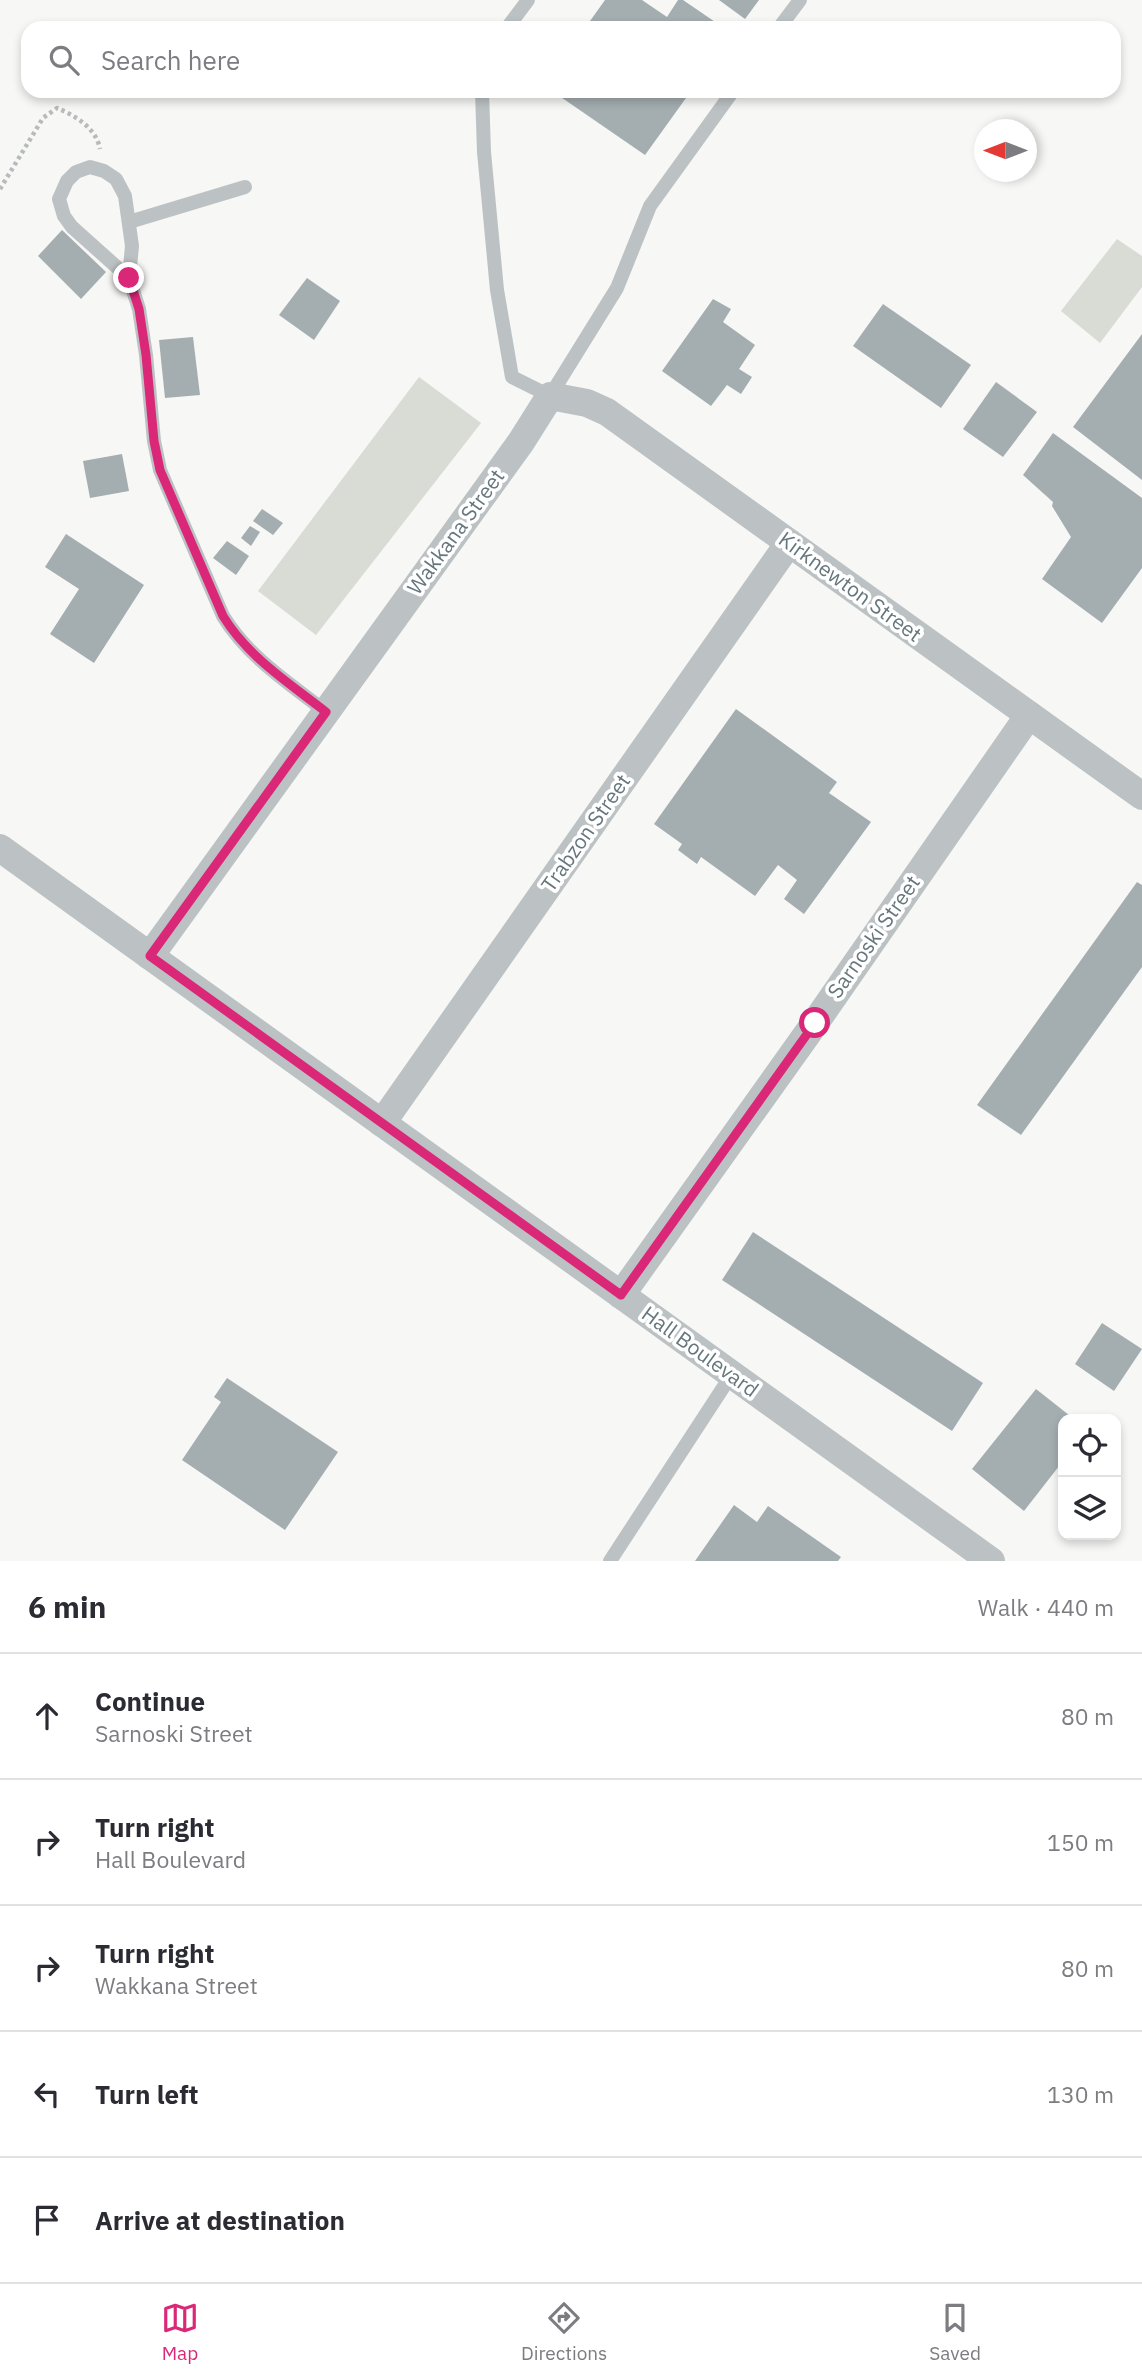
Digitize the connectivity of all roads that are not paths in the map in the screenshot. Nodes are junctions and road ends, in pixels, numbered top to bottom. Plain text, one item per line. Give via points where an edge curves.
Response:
1 (528, 0) edge
2 (800, 0) edge
3 (512, 21) edge
4 (784, 21) edge
5 (482, 98) edge
6 (728, 98) edge
7 (245, 187) dead end
8 (128, 222) junction
9 (129, 278) junction
10 (550, 396) junction
11 (789, 543) junction
12 (326, 712) junction
13 (1029, 715) junction
14 (1142, 796) edge
15 (0, 848) edge
16 (150, 956) junction
17 (382, 1123) junction
18 (621, 1295) junction
19 (732, 1374) junction
20 (610, 1561) edge
21 (991, 1561) edge

1 - 3 lane
2 - 4 lane
5 - 10 lane via 497,290 512,377
6 - 10 lane, Wakkana Street via 650,206 617,288
7 - 8 lane
8 - 9 lane via 132,246
8 - 9 lane via 125,195 116,179 90,167 67,181 59,199 64,216
9 - 12 lane via 139,309 160,470 223,616 254,656
10 - 11 street, Kirknewton Street via 607,412
10 - 12 street, Wakkana Street
11 - 13 street, Kirknewton Street
11 - 17 street, Trabzon Street
12 - 16 street, Wakkana Street
13 - 14 street, Kirknewton Street
13 - 18 street, Sarnoski Street
15 - 16 street, Hall Boulevard
16 - 17 street, Hall Boulevard
17 - 18 street, Hall Boulevard
18 - 19 street, Hall Boulevard
19 - 20 lane
19 - 21 street, Hall Boulevard

